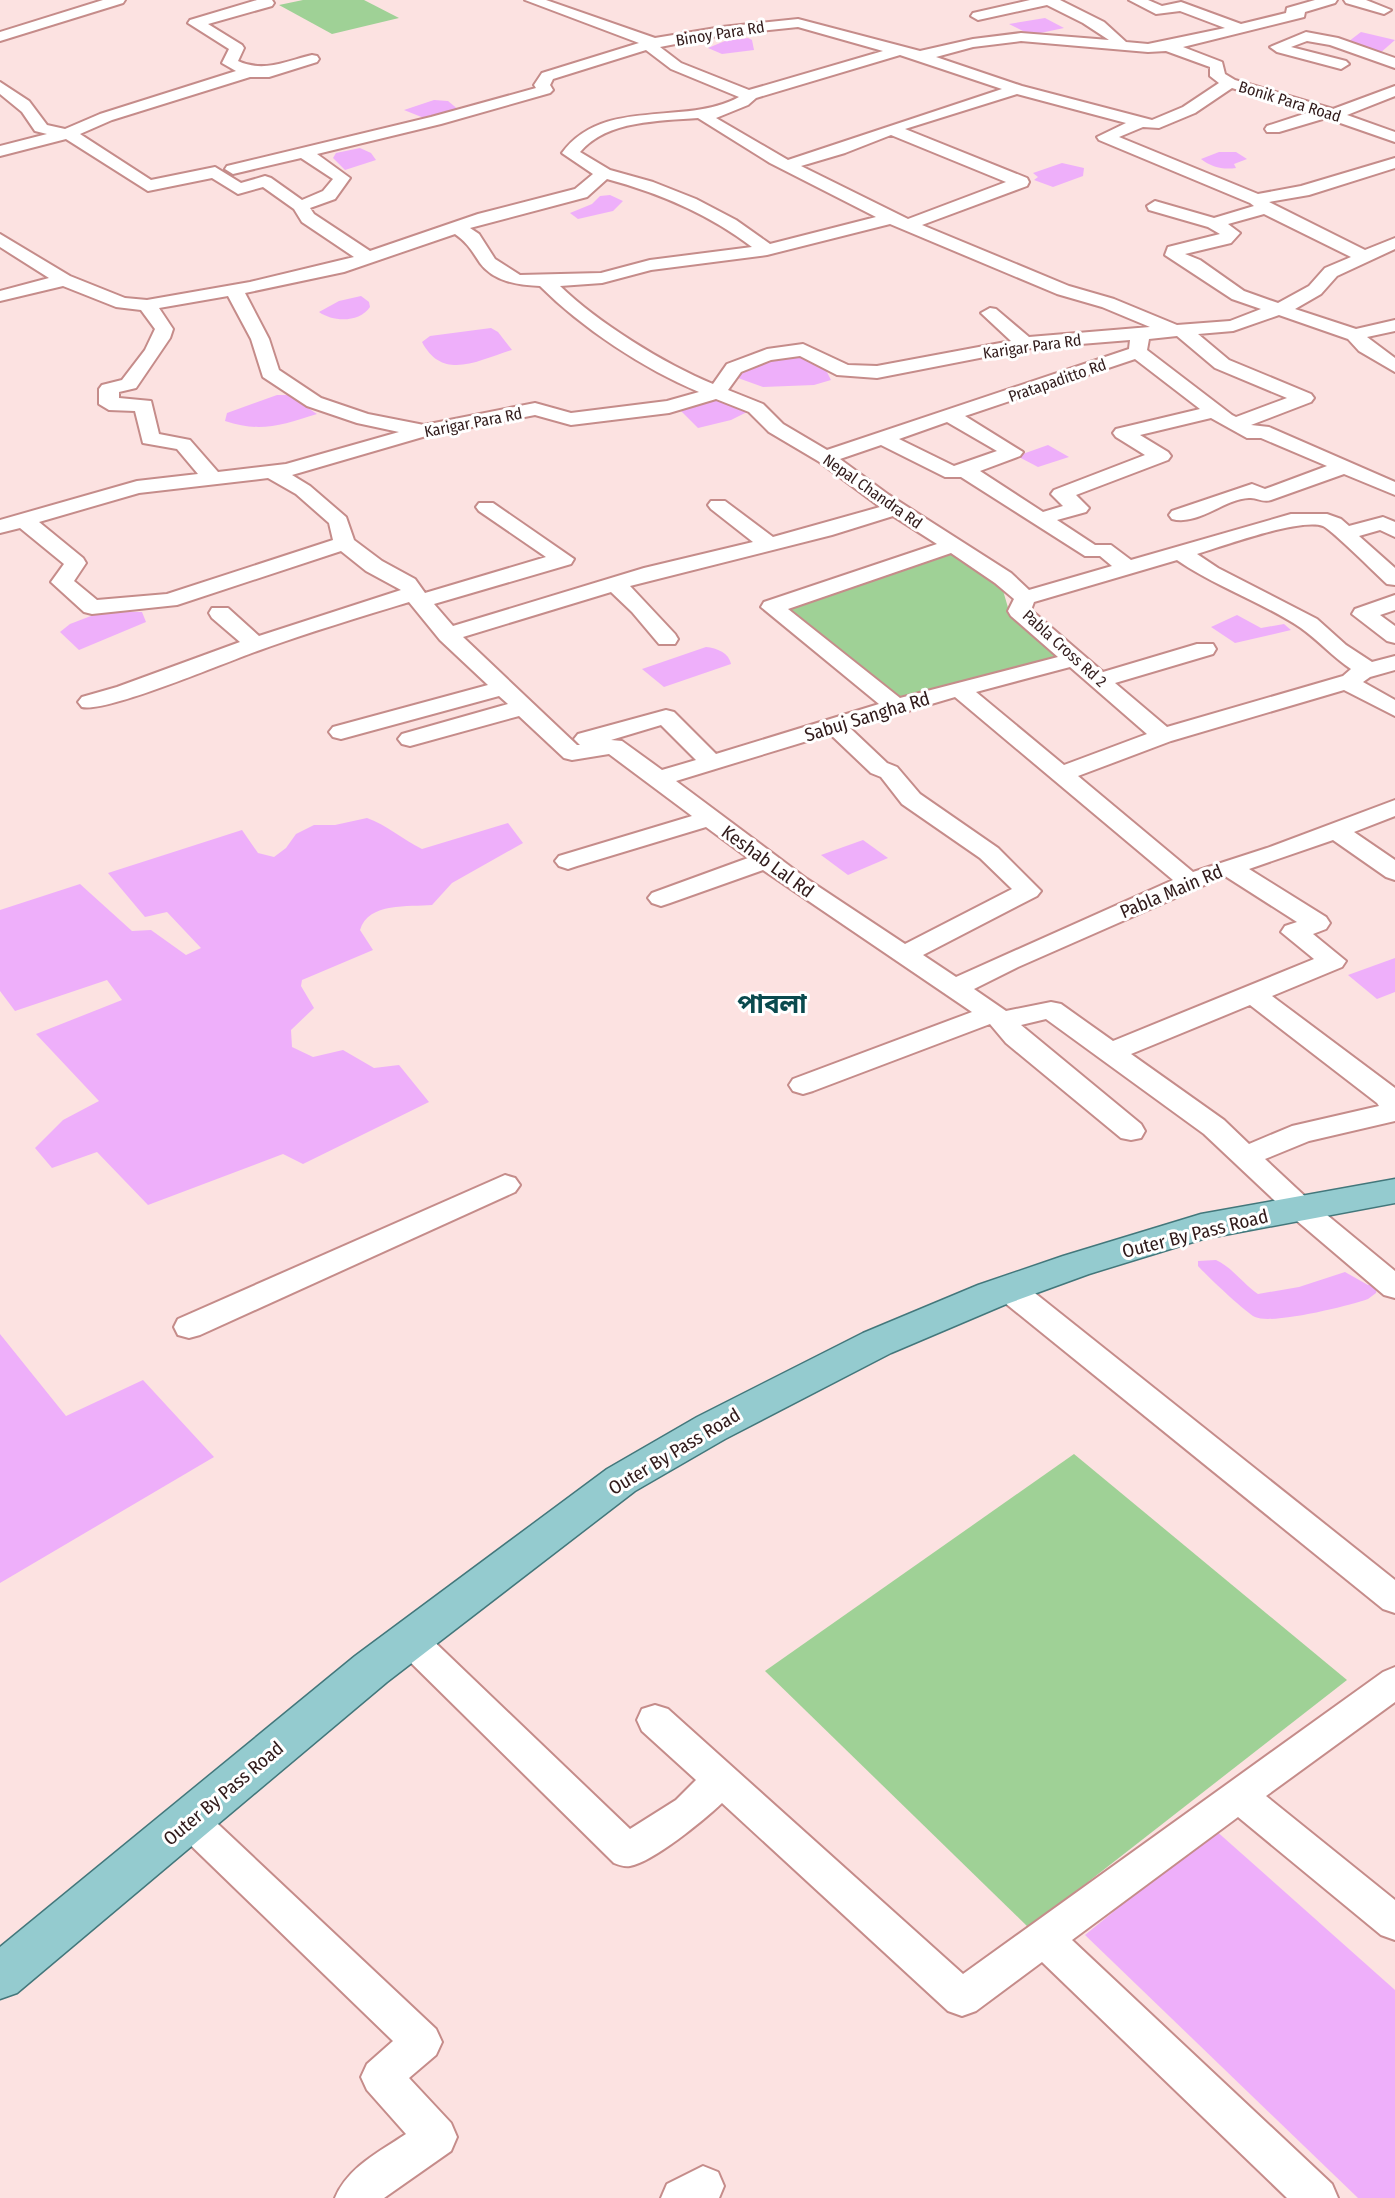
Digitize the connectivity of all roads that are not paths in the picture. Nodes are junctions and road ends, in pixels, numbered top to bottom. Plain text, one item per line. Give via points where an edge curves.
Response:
1 (118, 0) edge
2 (264, 0) edge
3 (532, 0) edge
4 (1049, 0) edge
5 (1136, 0) edge
6 (1329, 0) edge
7 (1351, 0) edge
8 (1391, 3) edge
9 (978, 16) dead end
10 (1260, 20) junction
11 (1150, 30) dead end
12 (1235, 31) junction
13 (1306, 36) junction
14 (0, 37) edge
15 (654, 43) junction
16 (1121, 45) junction
17 (1172, 45) junction
18 (1277, 47) junction
19 (898, 51) junction
20 (920, 56) junction
21 (312, 60) dead end
22 (1395, 63) edge
23 (1341, 64) dead end
24 (250, 72) junction
25 (1230, 83) junction
26 (0, 88) edge
27 (1017, 89) junction
28 (1395, 91) edge
29 (746, 96) junction
30 (710, 113) junction
31 (1331, 113) junction
32 (1142, 122) junction
33 (1368, 127) junction
34 (891, 129) junction
35 (1273, 129) dead end
36 (1343, 133) dead end
37 (67, 134) junction
38 (1395, 137) edge
39 (0, 151) edge
40 (304, 153) junction
41 (1395, 163) edge
42 (786, 165) junction
43 (233, 169) dead end
44 (604, 173) junction
45 (1261, 204) junction
46 (300, 206) junction
47 (1155, 206) dead end
48 (899, 222) junction
49 (1214, 223) junction
50 (457, 227) junction
51 (0, 239) edge
52 (1395, 243) edge
53 (767, 250) junction
54 (1363, 256) junction
55 (368, 258) junction
56 (64, 280) junction
57 (545, 281) junction
58 (234, 290) junction
59 (0, 296) edge
60 (147, 305) junction
61 (1276, 310) junction
62 (990, 313) dead end
63 (1395, 325) edge
64 (1178, 330) junction
65 (1354, 335) junction
66 (1139, 343) junction
67 (1026, 344) junction
68 (1395, 366) edge
69 (717, 392) junction
70 (1216, 411) junction
71 (950, 416) junction
72 (1236, 425) junction
73 (423, 431) junction
74 (883, 438) junction
75 (825, 457) junction
76 (1344, 467) junction
77 (964, 470) junction
78 (273, 473) junction
79 (214, 480) junction
80 (1395, 489) edge
81 (718, 505) dead end
82 (486, 507) dead end
83 (896, 508) junction
84 (1179, 515) dead end
85 (1039, 519) junction
86 (24, 520) junction
87 (0, 527) edge
88 (1395, 531) edge
89 (1344, 534) junction
90 (344, 543) junction
91 (769, 544) junction
92 (954, 545) junction
93 (1181, 552) junction
94 (1128, 568) junction
95 (1395, 579) edge
96 (491, 580) junction
97 (615, 584) junction
98 (417, 597) junction
99 (1025, 598) junction
100 (1393, 605) edge
101 (220, 612) dead end
102 (521, 612) junction
103 (448, 635) junction
104 (1395, 636) edge
105 (667, 639) dead end
106 (255, 645) junction
107 (1205, 649) dead end
108 (1076, 659) junction
109 (1395, 663) edge
110 (1368, 670) junction
111 (1100, 680) junction
112 (1347, 682) junction
113 (503, 688) junction
114 (959, 689) junction
115 (90, 702) dead end
116 (896, 706) junction
117 (524, 707) junction
118 (1395, 709) edge
119 (834, 725) junction
120 (341, 732) dead end
121 (1163, 736) junction
122 (410, 739) dead end
123 (564, 745) junction
124 (712, 763) junction
125 (1061, 774) junction
126 (659, 779) junction
127 (1395, 807) edge
128 (710, 818) junction
129 (1335, 830) junction
130 (767, 860) junction
131 (568, 862) dead end
132 (1228, 867) junction
133 (1395, 872) edge
134 (1190, 882) junction
135 (661, 898) dead end
136 (903, 955) junction
137 (953, 989) junction
138 (1253, 994) junction
139 (997, 1017) junction
140 (1111, 1052) junction
141 (803, 1085) dead end
142 (1395, 1111) edge
143 (1131, 1131) dead end
144 (1245, 1156) junction
145 (1395, 1181) edge
146 (505, 1185) dead end
147 (1395, 1191) edge
148 (1295, 1204) junction
149 (1395, 1287) edge
150 (1010, 1290) junction
151 (189, 1326) dead end
152 (1395, 1599) edge
153 (410, 1640) junction
154 (1395, 1682) edge
155 (655, 1720) dead end
156 (721, 1780) junction
157 (1240, 1796) junction
158 (190, 1821) junction
159 (1395, 1923) edge
160 (1044, 1939) junction
161 (0, 1953) edge
162 (0, 1977) edge
163 (356, 2198) edge
164 (1317, 2198) edge

1 - 14 street
2 - 24 street via 267,3 195,23 237,48 230,63
3 - 15 street
4 - 9 street
4 - 16 street via 1098,26
5 - 12 street via 1161,11 1181,6
6 - 10 street via 1292,11 1298,14
7 - 8 street
10 - 12 street
10 - 13 street
11 - 17 street
12 - 17 street
12 - 18 street
13 - 18 street
13 - 22 street
15 - 19 street, Binoy Para Rd via 798,23
15 - 29 street, Binoy Para Rd via 655,52 676,66
15 - 40 street via 547,76 542,85 545,90
16 - 17 street
16 - 20 street via 1021,37
17 - 25 street, Bonik Para Road via 1217,65 1217,76
18 - 23 street
19 - 20 street, Binoy Para Rd
19 - 29 street
20 - 27 street, Binoy Para Rd
21 - 24 street via 269,72
24 - 37 street via 106,117
25 - 31 street, Bonik Para Road
25 - 32 street, Binoy Para Rd via 1164,122
26 - 37 street via 21,100 41,128
27 - 32 street, Binoy Para Rd
27 - 34 street
28 - 31 street
29 - 30 street via 738,107
30 - 42 street via 706,118
30 - 44 street via 631,120 577,141 570,153
31 - 33 street, Bonik Para Road
31 - 35 street
32 - 45 street via 1105,137 1171,161
33 - 36 street
33 - 38 street, Bonik Para Road
34 - 42 street
34 - 48 street via 1021,182
37 - 39 street
37 - 46 street via 148,186 215,172 238,189 264,181
40 - 43 street
40 - 46 street via 342,178 329,195
41 - 45 street
42 - 48 street
44 - 50 street via 581,193
44 - 53 street via 675,196 744,230
45 - 49 street
45 - 54 street
46 - 55 street via 308,218
47 - 49 street
48 - 53 street
48 - 64 street via 1063,290
49 - 61 street via 1231,233 1225,239 1174,251 1174,255 1238,295
50 - 55 street
50 - 57 street via 473,238 489,262 516,281
51 - 56 street
52 - 54 street, Pratapaditto Rd
53 - 57 street via 650,265 602,278
54 - 61 street, Pratapaditto Rd via 1331,272 1309,295
55 - 58 street
56 - 59 street
56 - 60 street via 122,303
57 - 69 street, Nepal Chandra Rd via 572,308 660,365
58 - 60 street
58 - 73 street via 260,339 270,373 314,402 364,419
60 - 79 street via 164,329 158,349 129,384 109,389 109,404 144,405 150,439 183,444
61 - 64 street, Pratapaditto Rd via 1233,326
61 - 65 street
62 - 67 street
63 - 65 street
64 - 66 street, Pratapaditto Rd
64 - 72 street via 1222,364 1304,398
65 - 68 street
66 - 67 street, Karigar Para Rd
66 - 70 street via 1145,355 1178,385
66 - 71 street, Pratapaditto Rd
67 - 69 street, Karigar Para Rd via 877,372 844,371 803,350 767,355 734,368
69 - 73 street, Karigar Para Rd via 668,407 631,412 571,419 535,409
69 - 75 street, Nepal Chandra Rd via 756,408 776,428
70 - 72 street
70 - 85 street via 1124,433 1161,456 1060,494 1079,508
71 - 74 street, Pratapaditto Rd
71 - 77 street via 1013,452
72 - 76 street via 1254,434 1262,431
73 - 78 street, Karigar Para Rd
74 - 75 street, Pratapaditto Rd
74 - 77 street via 952,473
75 - 83 street, Nepal Chandra Rd
76 - 80 street
76 - 84 street via 1264,496 1252,490
77 - 85 street
78 - 79 street, Karigar Para Rd
78 - 90 street via 303,490 339,521
79 - 86 street, Karigar Para Rd via 137,487
81 - 91 street
82 - 96 street via 563,559
83 - 91 street
83 - 92 street, Nepal Chandra Rd
85 - 94 street via 1092,552 1104,549
86 - 87 street, Karigar Para Rd
86 - 90 street via 75,563 62,582 92,607 169,600
88 - 89 street via 1383,523
89 - 93 street, Pabla Cross Rd 2 via 1321,517 1291,520
89 - 95 street, Pabla Cross Rd 2
90 - 98 street via 407,584
91 - 97 street
92 - 99 street, Nepal Chandra Rd
92 - 116 street via 772,607
93 - 94 street, Pabla Cross Rd 2
93 - 110 street via 1210,573 1309,624
94 - 99 street, Pabla Cross Rd 2
96 - 98 street
96 - 102 street
97 - 102 street
97 - 105 street
98 - 103 street
98 - 106 street
99 - 108 street, Pabla Cross Rd 2 via 1019,611
100 - 104 street via 1363,614
101 - 106 street
102 - 103 street
103 - 113 street
106 - 115 street
107 - 111 street
108 - 111 street, Pabla Cross Rd 2
108 - 114 street, Sabuj Sangha Rd
109 - 110 street
110 - 112 street
111 - 121 street, Pabla Cross Rd 2
112 - 118 street
112 - 121 street
113 - 117 street
113 - 120 street
114 - 116 street, Sabuj Sangha Rd
114 - 125 street
116 - 119 street, Sabuj Sangha Rd
117 - 122 street
117 - 123 street
119 - 124 street, Sabuj Sangha Rd
119 - 136 street via 889,772 911,799 989,853 1028,891
121 - 125 street
123 - 124 street via 666,717
123 - 126 street, Keshab Lal Rd via 572,753 614,746
124 - 126 street, Sabuj Sangha Rd
125 - 134 street
126 - 128 street, Keshab Lal Rd
127 - 129 street, Pabla Main Rd
128 - 130 street, Keshab Lal Rd
128 - 131 street
129 - 132 street, Pabla Main Rd
129 - 133 street
130 - 135 street
130 - 136 street, Keshab Lal Rd
132 - 134 street, Pabla Main Rd
132 - 138 street via 1317,923 1294,932 1333,961
134 - 137 street, Pabla Main Rd
136 - 137 street, Keshab Lal Rd
137 - 139 street, Keshab Lal Rd
138 - 140 street
138 - 142 street via 1388,1097
139 - 140 street via 1051,1010
139 - 141 street
139 - 143 street, Keshab Lal Rd
140 - 144 street via 1214,1127
142 - 144 street via 1303,1133
144 - 148 street
145 - 148 main road, Outer By Pass Road
146 - 151 street
147 - 148 main road, Outer By Pass Road
148 - 149 street
148 - 150 main road, Outer By Pass Road via 1201,1227
148 - 161 main road, Outer By Pass Road via 1193,1218 1061,1256 913,1309 769,1380 607,1470 346,1671
150 - 152 street
150 - 153 main road, Outer By Pass Road via 865,1348 621,1480
153 - 156 street via 627,1851 689,1811
153 - 158 main road, Outer By Pass Road
154 - 157 street
155 - 156 street
156 - 160 street via 962,1998
157 - 159 street
157 - 160 street
158 - 162 main road, Outer By Pass Road
158 - 163 street via 422,2042 382,2077 436,2137
160 - 164 street

